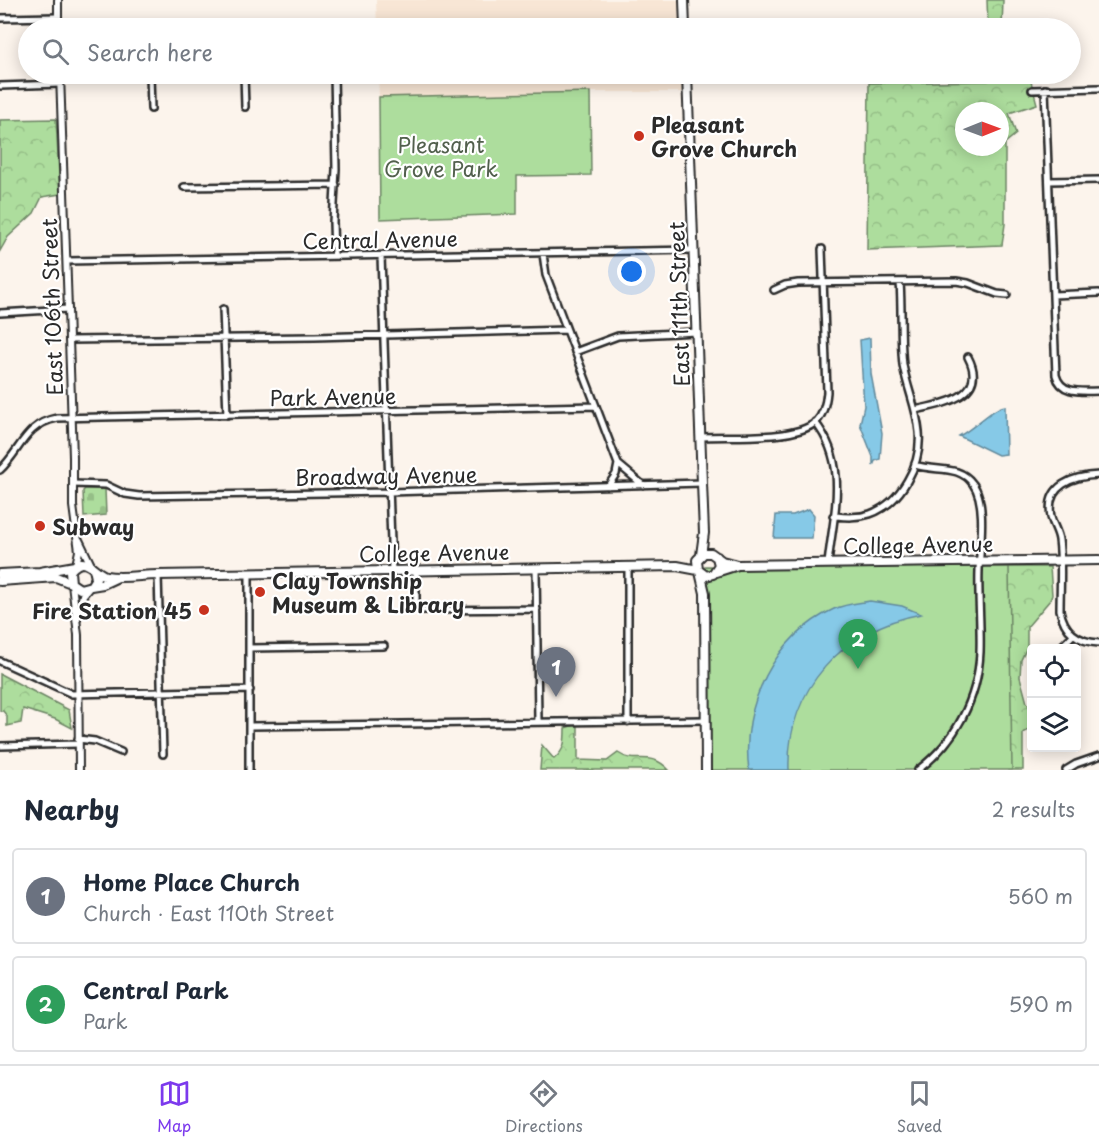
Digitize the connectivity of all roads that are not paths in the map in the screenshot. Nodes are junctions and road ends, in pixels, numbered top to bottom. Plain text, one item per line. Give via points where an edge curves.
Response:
1 (58, 0) edge
2 (684, 0) edge
3 (58, 16) joint
4 (0, 18) edge
5 (685, 18) edge
6 (60, 84) joint
7 (150, 84) edge
8 (244, 84) edge
9 (334, 84) edge
10 (687, 84) edge
11 (0, 86) edge
12 (1099, 88) edge
13 (1045, 89) junction
14 (1032, 90) dead end
15 (245, 107) dead end
16 (151, 109) dead end
17 (1099, 180) edge
18 (1049, 181) junction
19 (336, 185) junction
20 (184, 187) dead end
21 (822, 249) dead end
22 (694, 250) junction
23 (543, 254) junction
24 (334, 256) junction
25 (381, 256) junction
26 (67, 261) junction
27 (900, 282) junction
28 (823, 283) junction
29 (774, 290) dead end
30 (1099, 293) edge
31 (1007, 295) dead end
32 (1053, 295) junction
33 (68, 309) junction
34 (223, 309) dead end
35 (0, 313) edge
36 (566, 330) junction
37 (697, 332) junction
38 (384, 335) junction
39 (225, 338) junction
40 (69, 340) junction
41 (575, 352) junction
42 (968, 357) dead end
43 (1099, 391) edge
44 (596, 406) junction
45 (915, 410) junction
46 (386, 411) junction
47 (227, 415) junction
48 (72, 418) junction
49 (815, 422) junction
50 (701, 437) junction
51 (618, 464) junction
52 (915, 465) junction
53 (0, 470) edge
54 (1099, 475) edge
55 (702, 483) junction
56 (73, 484) junction
57 (643, 485) junction
58 (608, 486) junction
59 (389, 492) junction
60 (834, 516) junction
61 (704, 533) junction
62 (79, 539) junction
63 (700, 556) junction
64 (716, 556) junction
65 (1060, 560) junction
66 (1099, 560) edge
67 (980, 561) junction
68 (828, 564) junction
69 (75, 565) junction
70 (738, 565) junction
71 (677, 566) junction
72 (628, 567) junction
73 (93, 568) junction
74 (536, 568) junction
75 (392, 571) junction
76 (416, 571) junction
77 (699, 571) junction
78 (249, 573) junction
79 (715, 573) junction
80 (0, 574) edge
81 (158, 575) junction
82 (119, 577) junction
83 (0, 581) edge
84 (72, 584) junction
85 (90, 588) junction
86 (705, 593) junction
87 (537, 609) junction
88 (77, 619) junction
89 (1073, 635) junction
90 (1099, 643) edge
91 (1064, 644) edge
92 (384, 646) dead end
93 (250, 648) junction
94 (0, 661) edge
95 (250, 690) junction
96 (78, 693) junction
97 (161, 693) junction
98 (706, 720) junction
99 (538, 722) junction
100 (628, 722) junction
101 (250, 726) junction
102 (78, 742) junction
103 (0, 746) edge
104 (121, 752) dead end
105 (163, 754) dead end
106 (1099, 756) edge
107 (79, 770) edge
108 (249, 770) edge
109 (706, 770) edge
110 (918, 770) edge
111 (1066, 770) edge

1 - 3 street
2 - 5 main road
3 - 4 street
6 - 11 street
6 - 26 street, East 106th Street
7 - 16 street
8 - 15 street
9 - 19 street
10 - 22 main road, East 111th Street
12 - 13 street
13 - 14 street
13 - 18 street
17 - 18 street
18 - 32 street
19 - 20 street
19 - 24 street
21 - 28 street
22 - 23 street, Central Avenue
22 - 37 main road, East 111th Street
23 - 25 street, Central Avenue
23 - 36 street via 545,271
24 - 25 street, Central Avenue
24 - 26 street, Central Avenue
25 - 38 street
26 - 33 street, East 106th Street
27 - 28 street
27 - 31 street via 964,282
27 - 45 street via 903,360
28 - 29 street via 790,284
28 - 49 street via 826,399
30 - 32 street
32 - 43 street via 1056,375 1060,384 1067,389
33 - 35 street
33 - 40 street, East 106th Street
34 - 39 street
36 - 38 street
36 - 41 street
37 - 41 street via 623,335
37 - 50 main road, East 111th Street
38 - 39 street
38 - 46 street
39 - 40 street
39 - 47 street
40 - 48 street, East 106th Street
41 - 44 street
42 - 45 street via 973,375 966,391 952,401
44 - 46 street, Park Avenue
44 - 51 street
45 - 52 street via 919,437
46 - 47 street, Park Avenue
46 - 59 street
47 - 48 street, Park Avenue
48 - 53 street, Park Avenue via 45,420 36,426
48 - 56 street, East 106th Street
49 - 50 street via 794,431
49 - 60 street via 837,468
50 - 55 main road, East 111th Street
51 - 57 street
51 - 58 street
52 - 60 street via 896,496 880,509 862,516
52 - 67 street via 955,471 973,484 980,502
54 - 65 street via 1074,477 1055,493 1051,517 1059,538
55 - 57 street, Broadway Avenue
55 - 61 main road, East 111th Street
56 - 59 street, Broadway Avenue via 104,484 139,496
56 - 62 street, East 106th Street
57 - 58 street, Broadway Avenue
58 - 59 street, Broadway Avenue
59 - 75 street
60 - 68 street
61 - 63 main road, East 111th Street
61 - 64 main road, East 111th Street
62 - 69 street, East 106th Street
62 - 73 street, East 106th Street
63 - 64 main road via 708,552
63 - 71 main road, College Avenue
63 - 77 main road via 696,564
64 - 70 main road, College Avenue
64 - 79 main road via 719,565
65 - 66 main road, College Avenue
65 - 67 main road, College Avenue
65 - 89 street via 1060,610
67 - 68 main road, College Avenue
67 - 110 street via 980,656 973,692 954,732
68 - 70 main road, College Avenue
69 - 73 main road via 84,563
69 - 80 main road
69 - 84 main road via 70,574
70 - 79 main road, College Avenue
71 - 72 main road, College Avenue
71 - 77 main road, College Avenue
72 - 74 main road, College Avenue
72 - 100 street
73 - 82 main road, College Avenue via 106,576
73 - 85 main road via 96,578
74 - 76 main road, College Avenue
74 - 87 street
75 - 76 main road, College Avenue
75 - 78 main road, College Avenue
76 - 87 street via 416,602 421,610
77 - 79 main road via 706,576
77 - 86 main road
78 - 81 main road, College Avenue
78 - 93 street
79 - 86 main road
81 - 82 main road, College Avenue
81 - 97 street
82 - 85 main road, College Avenue
83 - 84 main road via 56,577
84 - 85 main road via 80,589
84 - 88 street
85 - 88 street via 83,595
86 - 98 main road
87 - 99 street
88 - 96 street
89 - 90 street
89 - 91 street
92 - 93 street
93 - 95 street
94 - 96 street via 68,693
95 - 97 street
95 - 101 street
96 - 97 street
96 - 102 street
97 - 105 street
98 - 100 street
98 - 109 main road
99 - 100 street
99 - 101 street
101 - 108 street
102 - 103 street
102 - 104 street via 92,740
102 - 107 street
106 - 111 street

